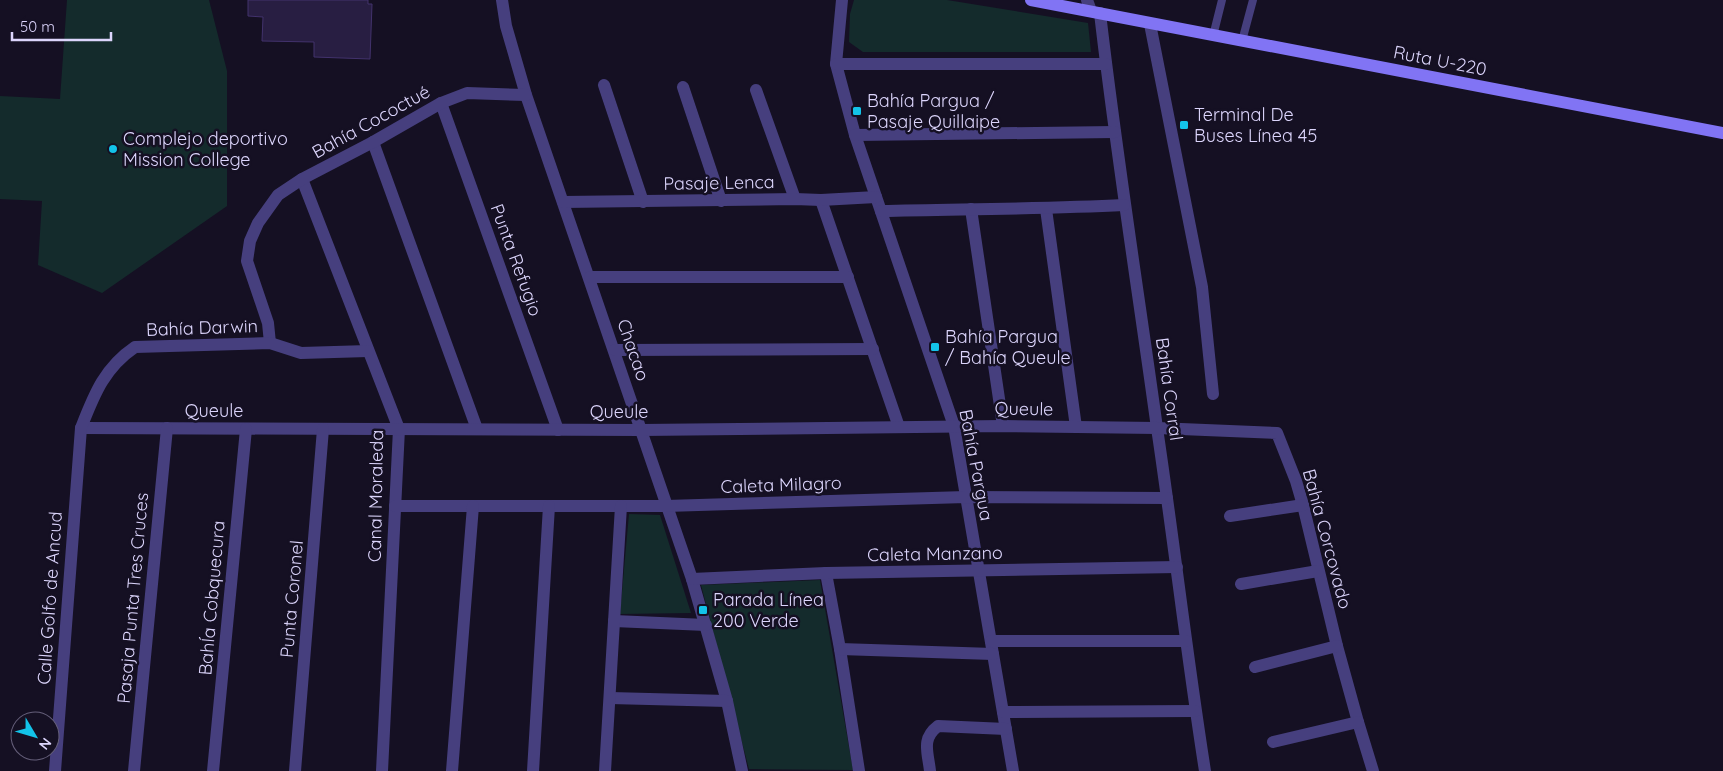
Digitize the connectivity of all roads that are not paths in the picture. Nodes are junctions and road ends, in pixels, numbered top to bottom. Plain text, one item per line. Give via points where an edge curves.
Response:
1 (502, 0) edge
2 (842, 0) edge
3 (1032, 0) edge
4 (1222, 0) edge
5 (1253, 0) edge
6 (1092, 8) edge
7 (1150, 24) junction
8 (1214, 36) junction
9 (1242, 41) junction
10 (836, 64) junction
11 (1106, 64) junction
12 (604, 85) dead end
13 (683, 86) dead end
14 (756, 90) dead end
15 (526, 95) junction
16 (441, 103) junction
17 (1115, 132) junction
18 (1723, 133) edge
19 (855, 135) junction
20 (373, 142) junction
21 (302, 179) junction
22 (876, 197) junction
23 (795, 199) junction
24 (821, 200) junction
25 (721, 201) junction
26 (563, 202) junction
27 (643, 202) junction
28 (1124, 205) junction
29 (970, 208) junction
30 (1046, 209) junction
31 (881, 211) junction
32 (590, 277) junction
33 (848, 277) junction
34 (270, 343) junction
35 (873, 349) junction
36 (615, 350) junction
37 (368, 351) junction
38 (1213, 394) dead end
39 (954, 426) junction
40 (1003, 426) junction
41 (899, 427) junction
42 (1076, 427) junction
43 (81, 428) junction
44 (167, 428) junction
45 (1158, 428) junction
46 (246, 429) junction
47 (322, 429) junction
48 (399, 429) junction
49 (477, 429) junction
50 (558, 430) junction
51 (641, 430) junction
52 (966, 497) junction
53 (1167, 498) junction
54 (1303, 505) junction
55 (395, 506) junction
56 (474, 506) junction
57 (549, 506) junction
58 (621, 506) junction
59 (666, 506) junction
60 (1230, 516) dead end
61 (1177, 567) junction
62 (979, 570) junction
63 (1318, 570) junction
64 (826, 573) junction
65 (692, 579) junction
66 (1241, 584) dead end
67 (614, 621) junction
68 (706, 625) junction
69 (1186, 641) junction
70 (1337, 646) junction
71 (992, 647) junction
72 (840, 649) junction
73 (1255, 667) dead end
74 (610, 698) junction
75 (727, 701) junction
76 (1195, 711) junction
77 (1003, 712) junction
78 (1358, 722) junction
79 (1006, 729) junction
80 (1274, 742) dead end
81 (55, 771) edge
82 (134, 771) edge
83 (213, 771) edge
84 (295, 771) edge
85 (382, 771) edge
86 (452, 771) edge
87 (533, 771) edge
88 (605, 771) edge
89 (742, 771) edge
90 (859, 771) edge
91 (930, 771) edge
92 (1014, 771) edge
93 (1205, 771) edge
94 (1373, 771) edge

1 - 15 street, Chacao
2 - 10 street, Bahía Pargua
3 - 6 street, Ruta U-220
4 - 8 lane
5 - 9 lane
6 - 7 street, Ruta U-220
6 - 11 street, Bahía Corral
7 - 8 street, Ruta U-220
7 - 38 street via 1202,287
8 - 9 street, Ruta U-220
9 - 18 street, Ruta U-220
10 - 11 street
10 - 19 street, Bahía Pargua
11 - 17 street, Bahía Corral
12 - 27 street
13 - 25 street
14 - 23 street
15 - 16 street, Bahía Cococtué via 467,93
15 - 26 street, Chacao
16 - 20 street, Bahía Cococtué
16 - 50 street, Punta Refugio
17 - 19 street
17 - 28 street, Bahía Corral
19 - 22 street, Bahía Pargua
20 - 21 street, Bahía Cococtué
20 - 49 street
21 - 34 street, Bahía Cococtué via 278,194 250,241 247,261 268,323
21 - 37 street, Canal Moraleda
22 - 24 street, Pasaje Lenca
22 - 31 street, Bahía Pargua
23 - 24 street, Pasaje Lenca
23 - 25 street, Pasaje Lenca
24 - 33 street
25 - 27 street, Pasaje Lenca
26 - 27 street, Pasaje Lenca
26 - 32 street, Chacao
28 - 30 street
28 - 45 street, Bahía Corral
29 - 30 street
29 - 31 street
29 - 40 street
30 - 42 street
31 - 39 street, Bahía Pargua
32 - 33 street
32 - 36 street, Chacao
33 - 35 street
34 - 37 street, Bahía Darwin via 301,353
34 - 43 street, Bahía Darwin via 135,347 109,370 93,397
35 - 36 street
35 - 41 street
36 - 51 street, Chacao
37 - 48 street, Canal Moraleda
39 - 40 street, Queule
39 - 41 street, Queule
39 - 52 street, Bahía Pargua
40 - 42 street, Queule
41 - 51 street, Queule
42 - 45 street, Queule
43 - 44 street, Queule
43 - 81 street, Calle Golfo de Ancud
44 - 46 street, Queule
44 - 82 street, Pasaja Punta Tres Cruces
45 - 53 street, Bahía Corral
45 - 54 street, Bahía Corcovado via 1277,433
46 - 47 street, Queule
46 - 83 street, BahÍa Cobquecura
47 - 48 street, Queule
47 - 84 street, Punta Coronel
48 - 49 street, Queule
48 - 55 street, Canal Moraleda
49 - 50 street, Queule
50 - 51 street, Queule
51 - 59 street, Chacao
52 - 53 street, Caleta Milagro
52 - 59 street, Caleta Milagro
52 - 62 street, Bahía Pargua
53 - 61 street, Bahía Corral
54 - 60 street
54 - 63 street, Bahía Corcovado
55 - 56 street, Caleta Milagro
55 - 85 street, Canal Moraleda
56 - 57 street, Caleta Milagro
56 - 86 street
57 - 58 street, Caleta Milagro
57 - 87 street
58 - 59 street, Caleta Milagro
58 - 67 street
59 - 65 street, Chacao
61 - 62 street, Caleta Manzano
61 - 69 street, Bahía Corral
62 - 64 street, Caleta Manzano
62 - 71 street, Bahía Pargua
63 - 66 street
63 - 70 street, Bahía Corcovado
64 - 65 street, Caleta Manzano
64 - 72 street
65 - 68 street, Chacao
67 - 68 street
67 - 74 street
68 - 75 street, Chacao
69 - 71 street
69 - 76 street, Bahía Corral
70 - 73 street
70 - 78 street, Bahía Corcovado
71 - 72 street
71 - 77 street, Bahía Pargua
72 - 90 street
74 - 75 street
74 - 88 street
75 - 89 street, Chacao
76 - 77 street
76 - 93 street, Bahía Corral
77 - 79 street, Bahía Pargua
78 - 80 street
78 - 94 street, Bahía Corcovado
79 - 91 street via 938,726 926,741
79 - 92 street, Bahía Pargua

